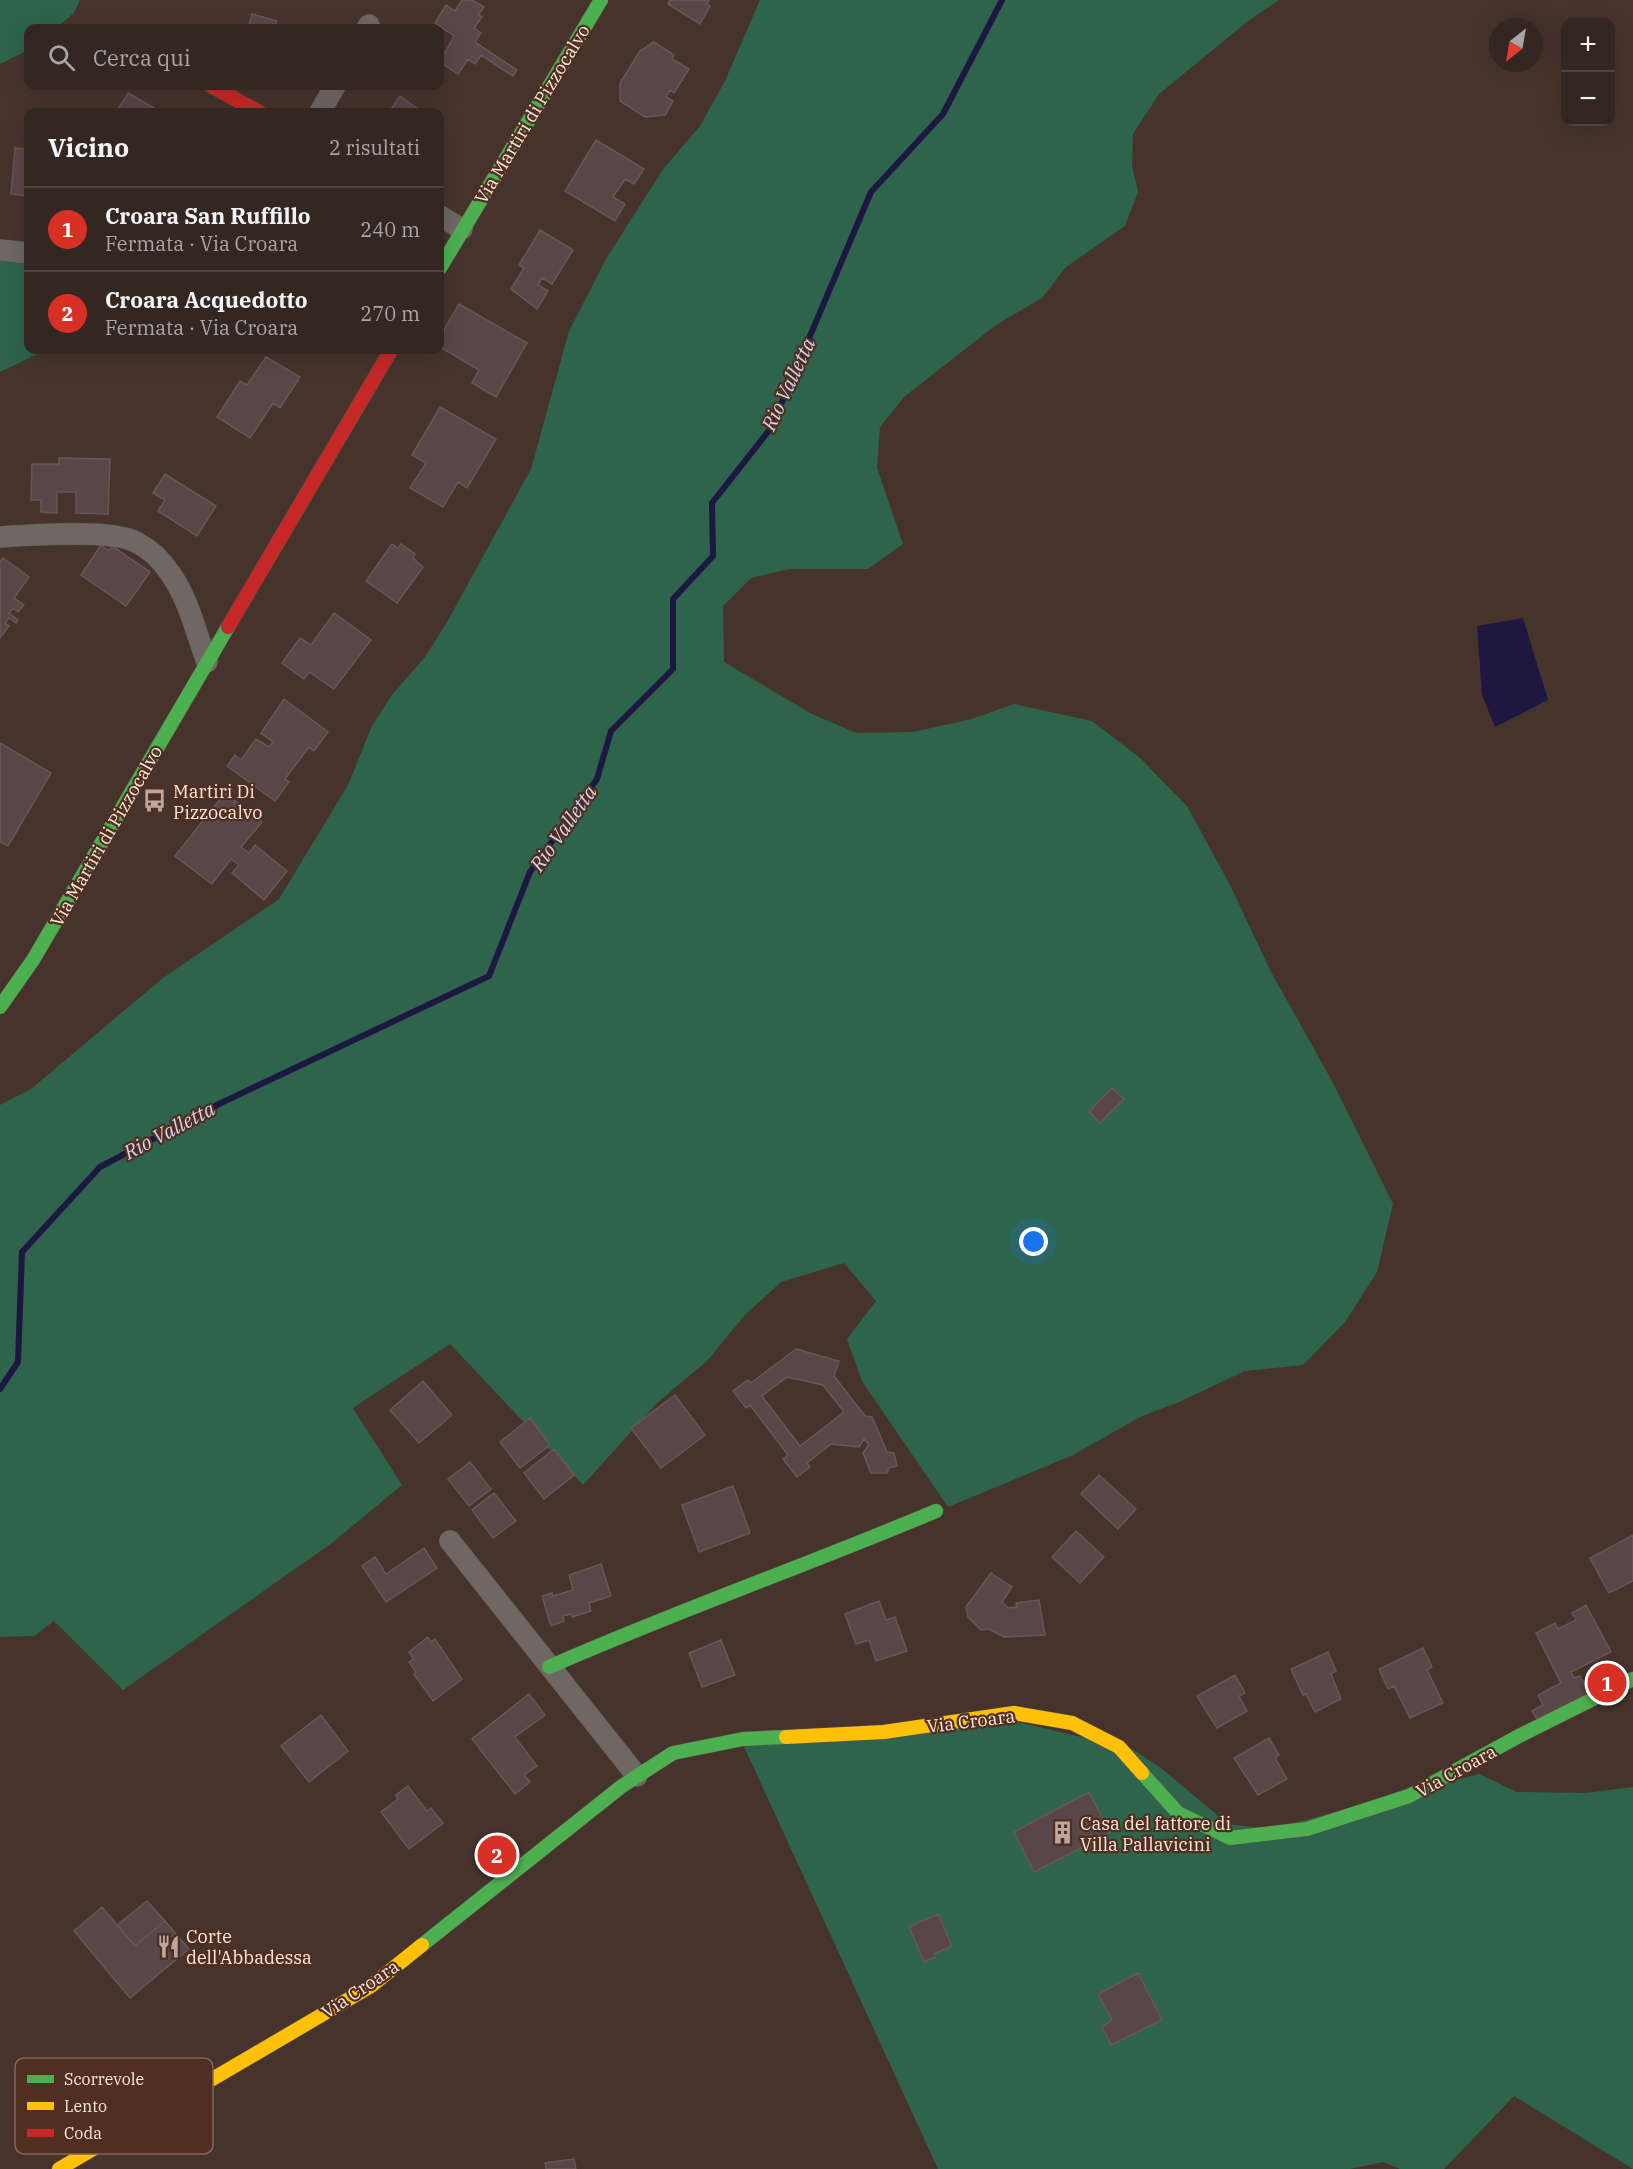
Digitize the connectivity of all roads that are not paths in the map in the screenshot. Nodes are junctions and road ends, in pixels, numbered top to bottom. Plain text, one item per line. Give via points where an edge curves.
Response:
1 (601, 0) edge
2 (218, 90) edge
3 (333, 90) edge
4 (252, 108) edge
5 (322, 108) edge
6 (444, 218) edge
7 (462, 229) junction
8 (0, 250) edge
9 (24, 253) edge
10 (444, 261) edge
11 (389, 354) edge
12 (0, 537) edge
13 (207, 662) junction
14 (0, 1007) edge
15 (936, 1510) dead end
16 (450, 1541) dead end
17 (549, 1667) junction
18 (1633, 1679) edge
19 (637, 1776) junction
20 (213, 2079) edge
21 (85, 2154) edge
22 (59, 2169) edge

1 - 7 street, Via Martiri di Pizzocalvo
2 - 4 street
3 - 5 street
6 - 7 street
7 - 10 street, Via Martiri di Pizzocalvo
8 - 9 street
11 - 13 street, Via Martiri di Pizzocalvo
12 - 13 street via 111,535 135,542 155,555 171,573
13 - 14 street, Via Martiri di Pizzocalvo via 33,960
15 - 17 street via 816,1562 638,1628
16 - 17 street
17 - 19 street
18 - 19 street, Via Croara via 1409,1796 1307,1829 1230,1838 1178,1813 1119,1747 1072,1723 1014,1713 884,1732 743,1739 673,1753
19 - 20 street, Via Croara via 371,1986
21 - 22 street, Via Croara

